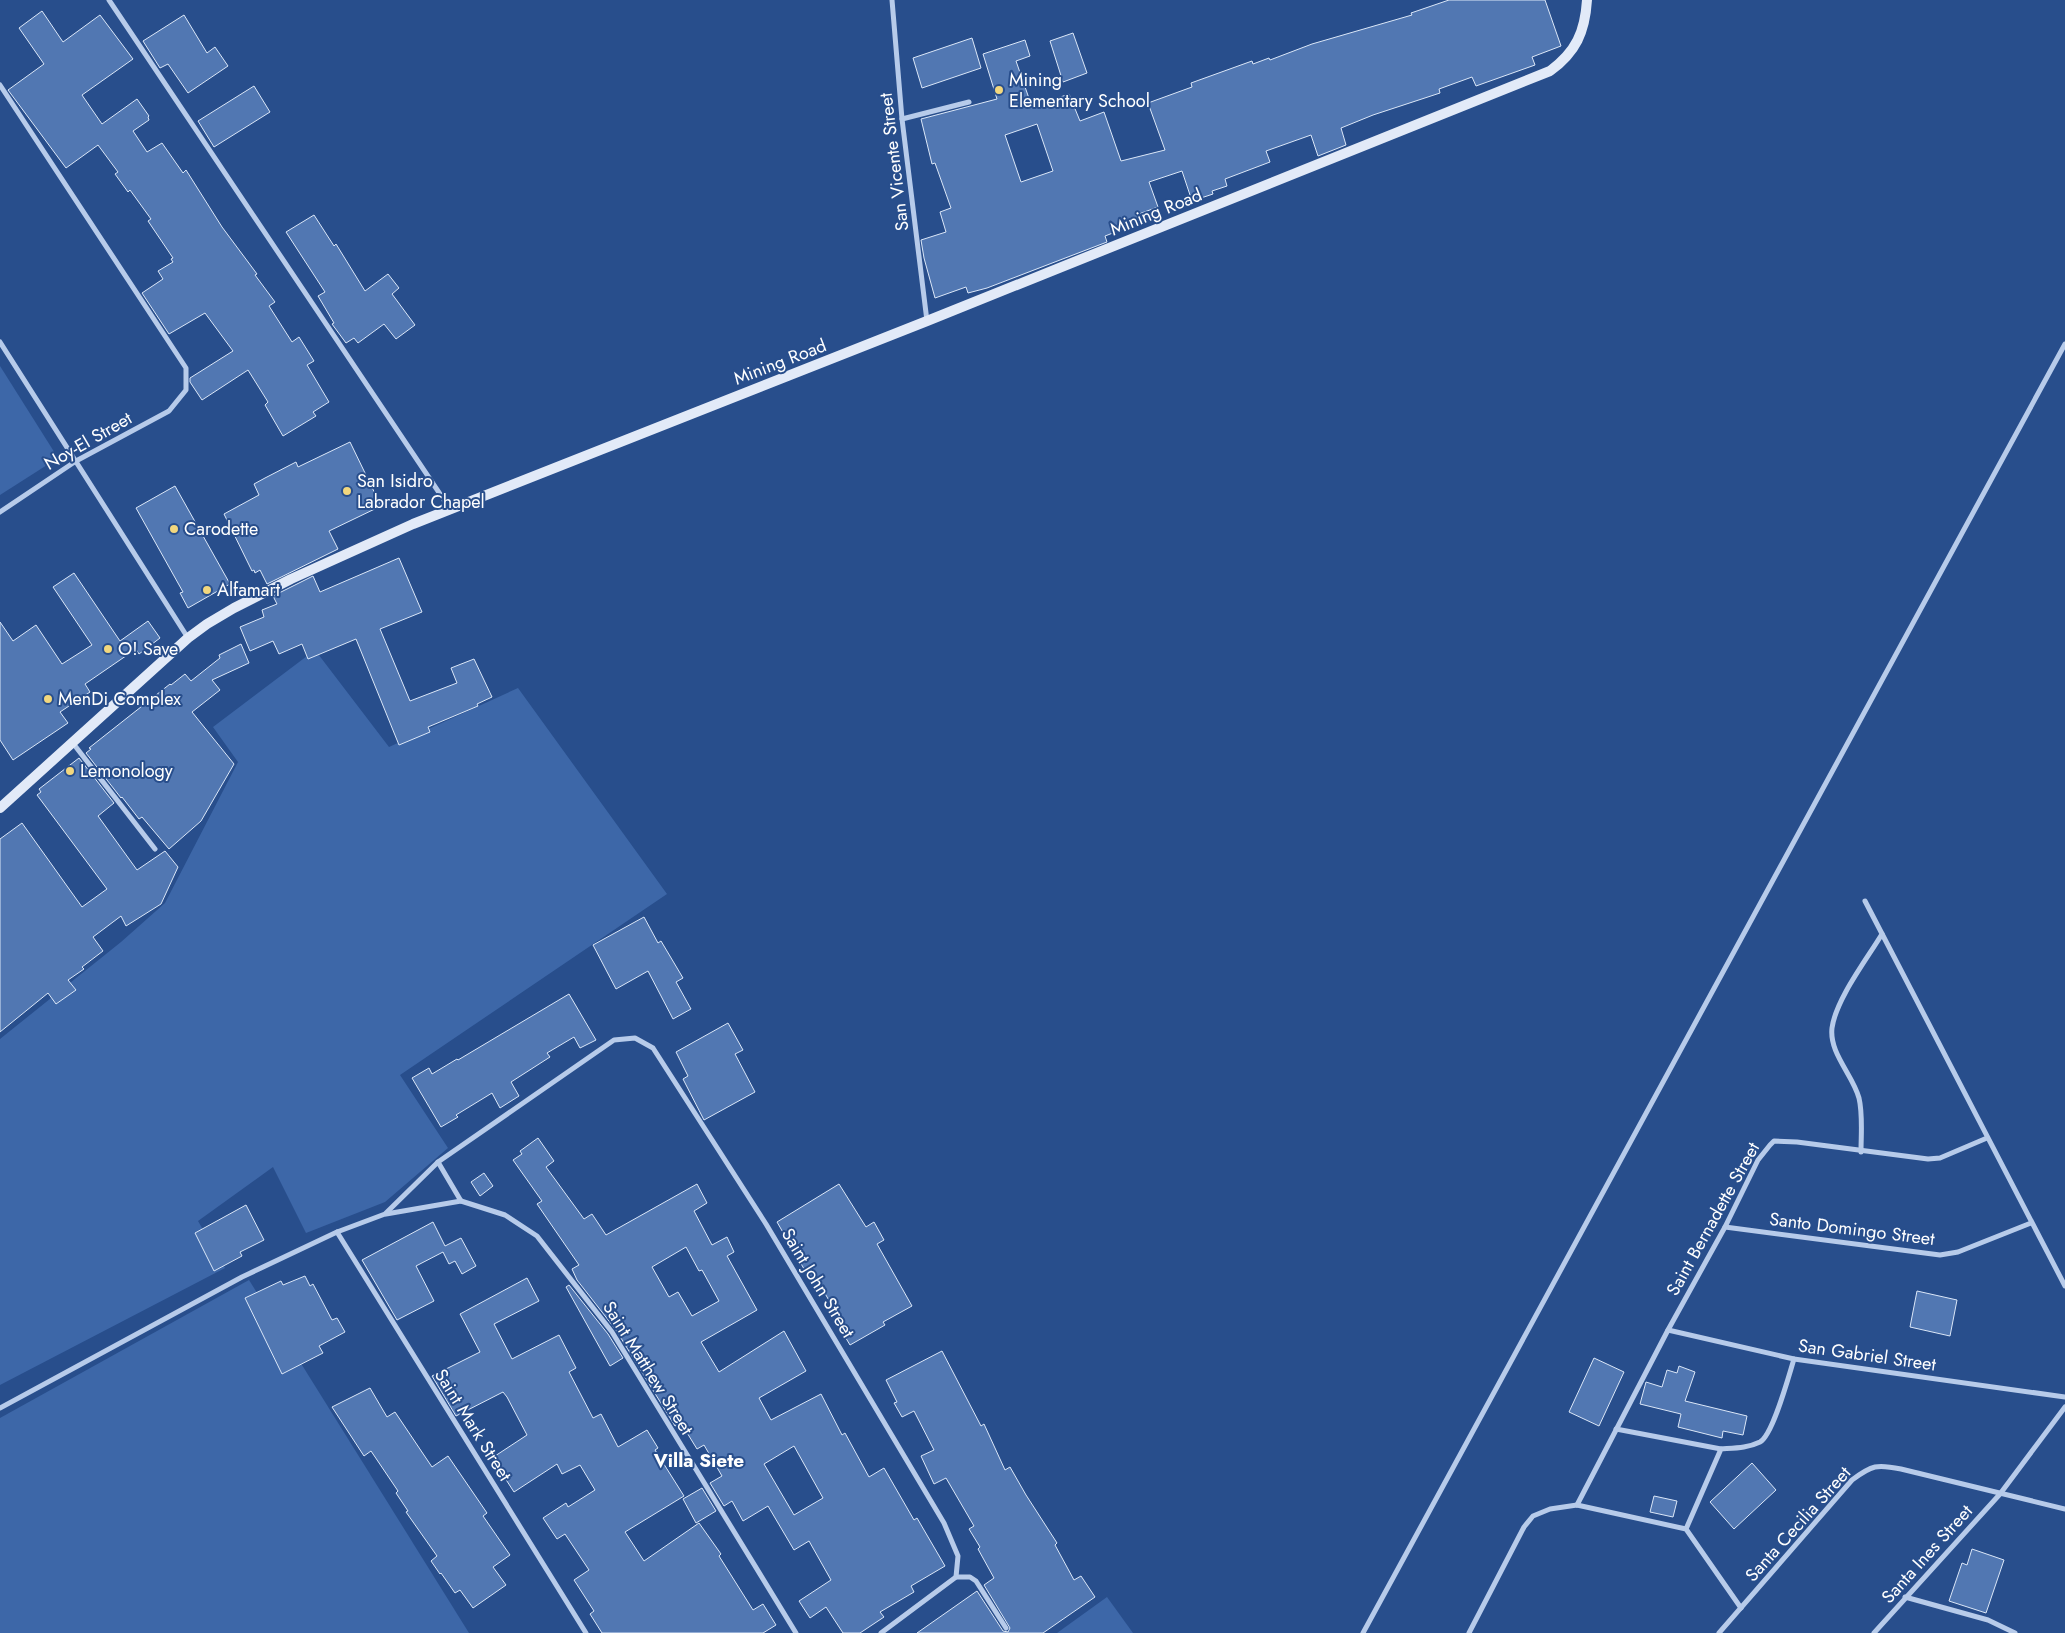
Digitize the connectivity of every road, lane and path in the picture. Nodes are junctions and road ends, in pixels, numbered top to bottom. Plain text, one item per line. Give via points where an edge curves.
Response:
1 (109, 0) edge
2 (892, 0) edge
3 (1587, 0) edge
4 (0, 85) edge
5 (970, 102) dead end
6 (902, 119) junction
7 (927, 321) junction
8 (0, 342) edge
9 (2065, 344) edge
10 (76, 461) junction
11 (450, 509) junction
12 (0, 512) edge
13 (188, 638) junction
14 (72, 742) junction
15 (0, 808) edge
16 (155, 849) dead end
17 (1865, 901) dead end
18 (1882, 934) junction
19 (1987, 1138) junction
20 (1861, 1152) junction
21 (438, 1162) junction
22 (460, 1202) junction
23 (385, 1214) junction
24 (2031, 1223) junction
25 (1725, 1227) junction
26 (337, 1232) junction
27 (2065, 1286) edge
28 (1668, 1330) junction
29 (1794, 1359) junction
30 (2065, 1397) edge
31 (2065, 1407) edge
32 (0, 1408) edge
33 (1616, 1429) junction
34 (1721, 1449) junction
35 (2000, 1494) junction
36 (1577, 1505) junction
37 (2065, 1510) edge
38 (1686, 1530) junction
39 (956, 1577) junction
40 (1905, 1597) junction
41 (1742, 1608) junction
42 (1006, 1628) dead end
43 (586, 1633) edge
44 (796, 1633) edge
45 (881, 1633) edge
46 (1363, 1633) edge
47 (1469, 1633) edge
48 (1719, 1633) edge
49 (1874, 1633) edge
50 (2015, 1633) edge

1 - 11 street
2 - 6 street, San Vicente Street
3 - 7 street, Mining Road via 1582,30 1574,48 1550,71
4 - 10 street, Noy-El Street via 186,368 186,390 170,411
5 - 6 street
6 - 7 street, San Vicente Street
7 - 11 street, Mining Road
8 - 10 street
9 - 46 street
10 - 12 street, Noy-El Street
10 - 13 street
11 - 13 street, Mining Road via 291,579 221,616
13 - 14 street, Mining Road
14 - 15 street, Mining Road
14 - 16 street
17 - 18 street
18 - 19 street
18 - 20 street via 1853,980 1836,1013 1832,1029 1836,1050 1858,1097
19 - 20 street, Saint Bernadette Street via 1940,1158
19 - 24 street
20 - 25 street, Saint Bernadette Street via 1774,1141 1758,1160
21 - 22 street
21 - 23 street
21 - 39 street, Saint John Street via 614,1040 635,1038 653,1048 761,1215 944,1522 958,1556
22 - 23 street, Saint Matthew Street
22 - 44 street, Saint Matthew Street via 505,1215 537,1236 612,1332
23 - 26 street
24 - 25 street, Santo Domingo Street via 1958,1252 1940,1255
24 - 27 street
25 - 28 street, Saint Bernadette Street
26 - 32 street via 242,1277
26 - 43 street, Saint Mark Street
28 - 29 street, San Gabriel Street
28 - 33 street, Saint Bernadette Street
29 - 30 street, San Gabriel Street
29 - 34 street via 1769,1430 1761,1441
31 - 35 street, Santa Ines Street
33 - 34 street
33 - 36 street, Saint Bernadette Street
34 - 38 street
35 - 37 street, Santa Cecilia Street
35 - 40 street, Santa Ines Street
35 - 41 street, Santa Cecilia Street via 1888,1466 1871,1467 1852,1480
36 - 38 street
36 - 47 street via 1550,1509 1533,1516 1524,1527
38 - 41 street
39 - 42 street via 970,1577 976,1581
39 - 45 street
40 - 49 street, Santa Ines Street
40 - 50 street via 1988,1620
41 - 48 street, Santa Cecilia Street

